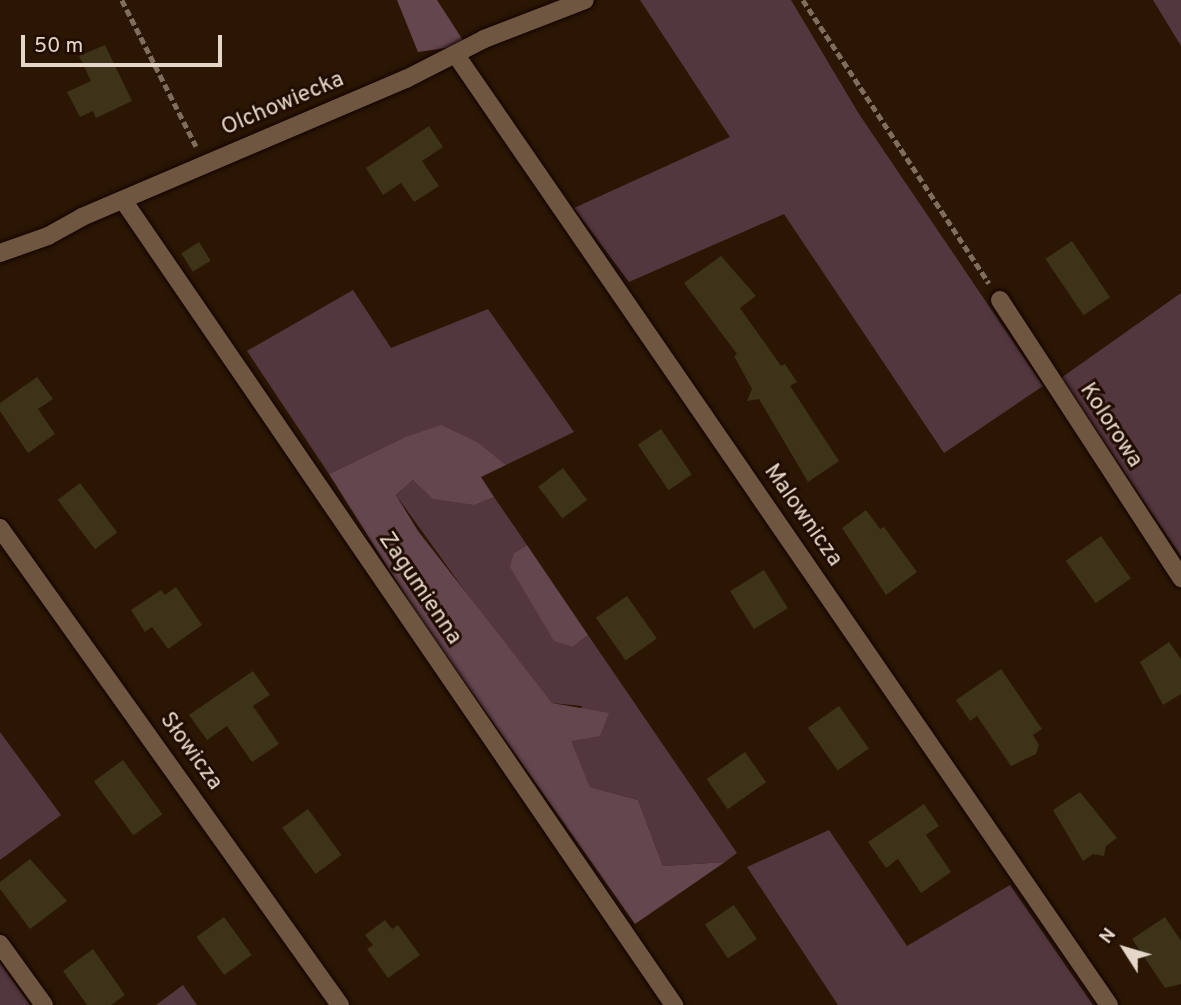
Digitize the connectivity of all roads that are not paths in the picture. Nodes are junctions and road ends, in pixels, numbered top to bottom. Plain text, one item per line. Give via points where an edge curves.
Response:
1 (584, 0) edge
2 (456, 55) junction
3 (123, 200) junction
4 (0, 253) edge
5 (1002, 303) road end
6 (0, 528) edge
7 (1181, 578) edge
8 (0, 944) edge
9 (44, 1005) edge
10 (341, 1005) edge
11 (674, 1005) edge
12 (1109, 1005) edge

1 - 2 street, Olchowiecka via 484,39
2 - 3 street, Olchowiecka
2 - 12 street, Malownicza
3 - 4 street, Olchowiecka
3 - 11 street, Zagumienna
5 - 7 street, Kolorowa
6 - 10 street, Słowicza
8 - 9 street

